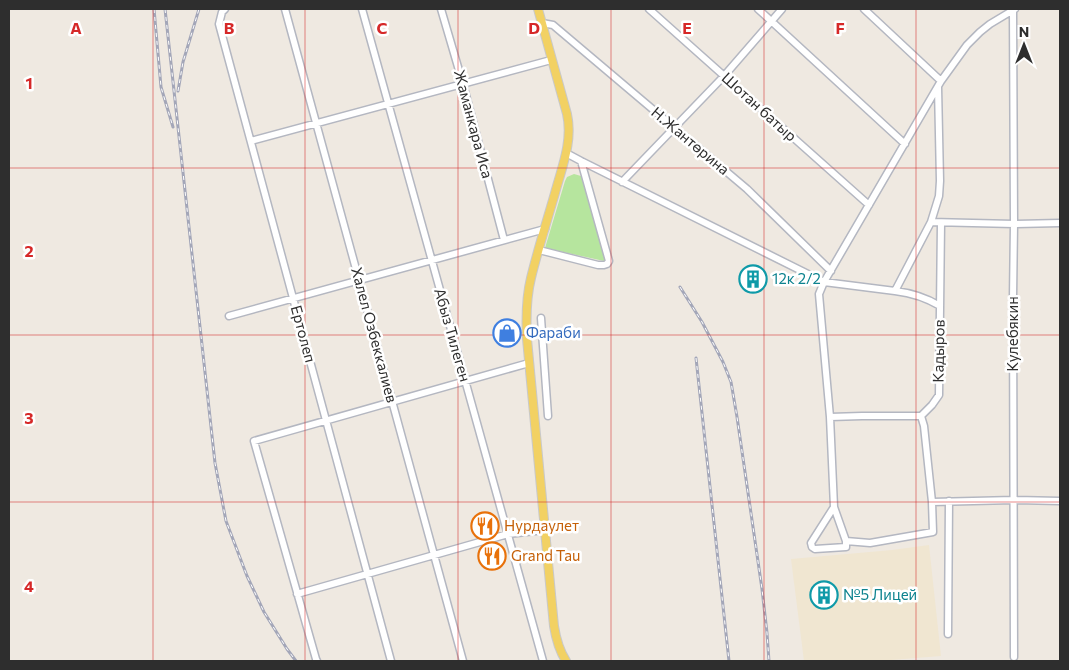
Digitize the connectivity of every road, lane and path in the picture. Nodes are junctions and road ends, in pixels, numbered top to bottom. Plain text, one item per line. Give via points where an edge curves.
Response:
1 (225, 9) edge
2 (284, 9) edge
3 (362, 9) edge
4 (441, 9) edge
5 (538, 9) edge
6 (649, 9) edge
7 (758, 9) edge
8 (782, 9) edge
9 (864, 9) edge
10 (1014, 10) edge
11 (772, 22) junction
12 (542, 23) junction
13 (552, 60) junction
14 (724, 76) junction
15 (463, 84) junction
16 (940, 84) junction
17 (388, 104) junction
18 (316, 124) junction
19 (674, 127) junction
20 (251, 141) junction
21 (905, 144) junction
22 (566, 153) junction
23 (581, 161) junction
24 (622, 182) junction
25 (869, 206) junction
26 (931, 222) junction
27 (941, 223) junction
28 (1060, 223) edge
29 (1014, 224) junction
30 (545, 229) junction
31 (504, 240) junction
32 (538, 250) junction
33 (432, 260) junction
34 (831, 271) junction
35 (359, 280) junction
36 (824, 282) junction
37 (895, 291) junction
38 (293, 298) junction
39 (940, 306) junction
40 (229, 316) dead end
41 (541, 318) dead end
42 (529, 364) junction
43 (465, 382) junction
44 (392, 402) junction
45 (548, 416) dead end
46 (921, 416) junction
47 (830, 417) junction
48 (326, 421) junction
49 (1014, 500) junction
50 (949, 501) junction
51 (1060, 501) edge
52 (932, 502) junction
53 (834, 507) junction
54 (545, 530) junction
55 (508, 534) junction
56 (846, 541) junction
57 (434, 555) junction
58 (368, 574) junction
59 (297, 594) junction
60 (948, 634) dead end
61 (1014, 657) dead end
62 (317, 661) edge
63 (391, 661) edge
64 (463, 661) edge
65 (543, 661) edge
66 (566, 661) edge

1 - 20 street, Ертолеп via 219,24
2 - 18 street, Халел Озбеккалиев
3 - 17 street, Абыз Тилеген
4 - 15 street, Жаманкара Иса
5 - 12 main road
6 - 14 street, Шотан батыр
7 - 11 street
8 - 11 street
9 - 16 street
10 - 16 street via 990,24 967,45
10 - 29 street, Кулебякин
11 - 14 street
11 - 21 street
12 - 13 main road
12 - 19 street, Н.Жантөрина via 553,24
13 - 15 street
13 - 22 main road via 569,122
14 - 19 street
14 - 25 street, Шотан батыр
15 - 17 street
15 - 31 street, Жаманкара Иса
16 - 21 street
16 - 26 street via 940,181
17 - 18 street
17 - 33 street, Абыз Тилеген
18 - 20 street
18 - 35 street, Халел Озбеккалиев
19 - 24 street
19 - 34 street, Н.Жантөрина via 747,189
20 - 38 street, Ертолеп
21 - 25 street
22 - 23 street
22 - 30 main road
23 - 24 street
23 - 32 street via 609,261 598,265
24 - 36 street
25 - 34 street
26 - 27 street
26 - 37 street
27 - 29 street
27 - 39 street, Кадыров
28 - 29 street
29 - 49 street, Кулебякин
30 - 31 street
30 - 32 main road
31 - 33 street
32 - 42 main road via 527,301
33 - 35 street
33 - 43 street, Абыз Тилеген
34 - 36 street
35 - 38 street
35 - 44 street, Халел Озбеккалиев
36 - 37 street
36 - 47 street via 819,294
37 - 39 street via 927,298
38 - 40 street
38 - 48 street, Ертолеп
39 - 46 street, Кадыров via 939,394
41 - 45 street
42 - 43 street
42 - 54 main road
43 - 44 street
43 - 55 street, Абыз Тилеген
44 - 48 street
44 - 57 street, Халел Озбеккалиев
46 - 47 street
46 - 52 street
47 - 53 street
48 - 58 street, Ертолеп
48 - 59 street via 254,441
49 - 50 street
49 - 51 street
49 - 61 street, Кулебякин
50 - 52 street
50 - 60 street
52 - 56 street via 933,532 870,544
53 - 56 street
53 - 56 street via 811,543 812,547 846,547
54 - 55 street
54 - 66 main road via 556,640
55 - 57 street
55 - 65 street, Абыз Тилеген
57 - 58 street
57 - 64 street, Халел Озбеккалиев
58 - 59 street
58 - 63 street, Ертолеп
59 - 62 street

